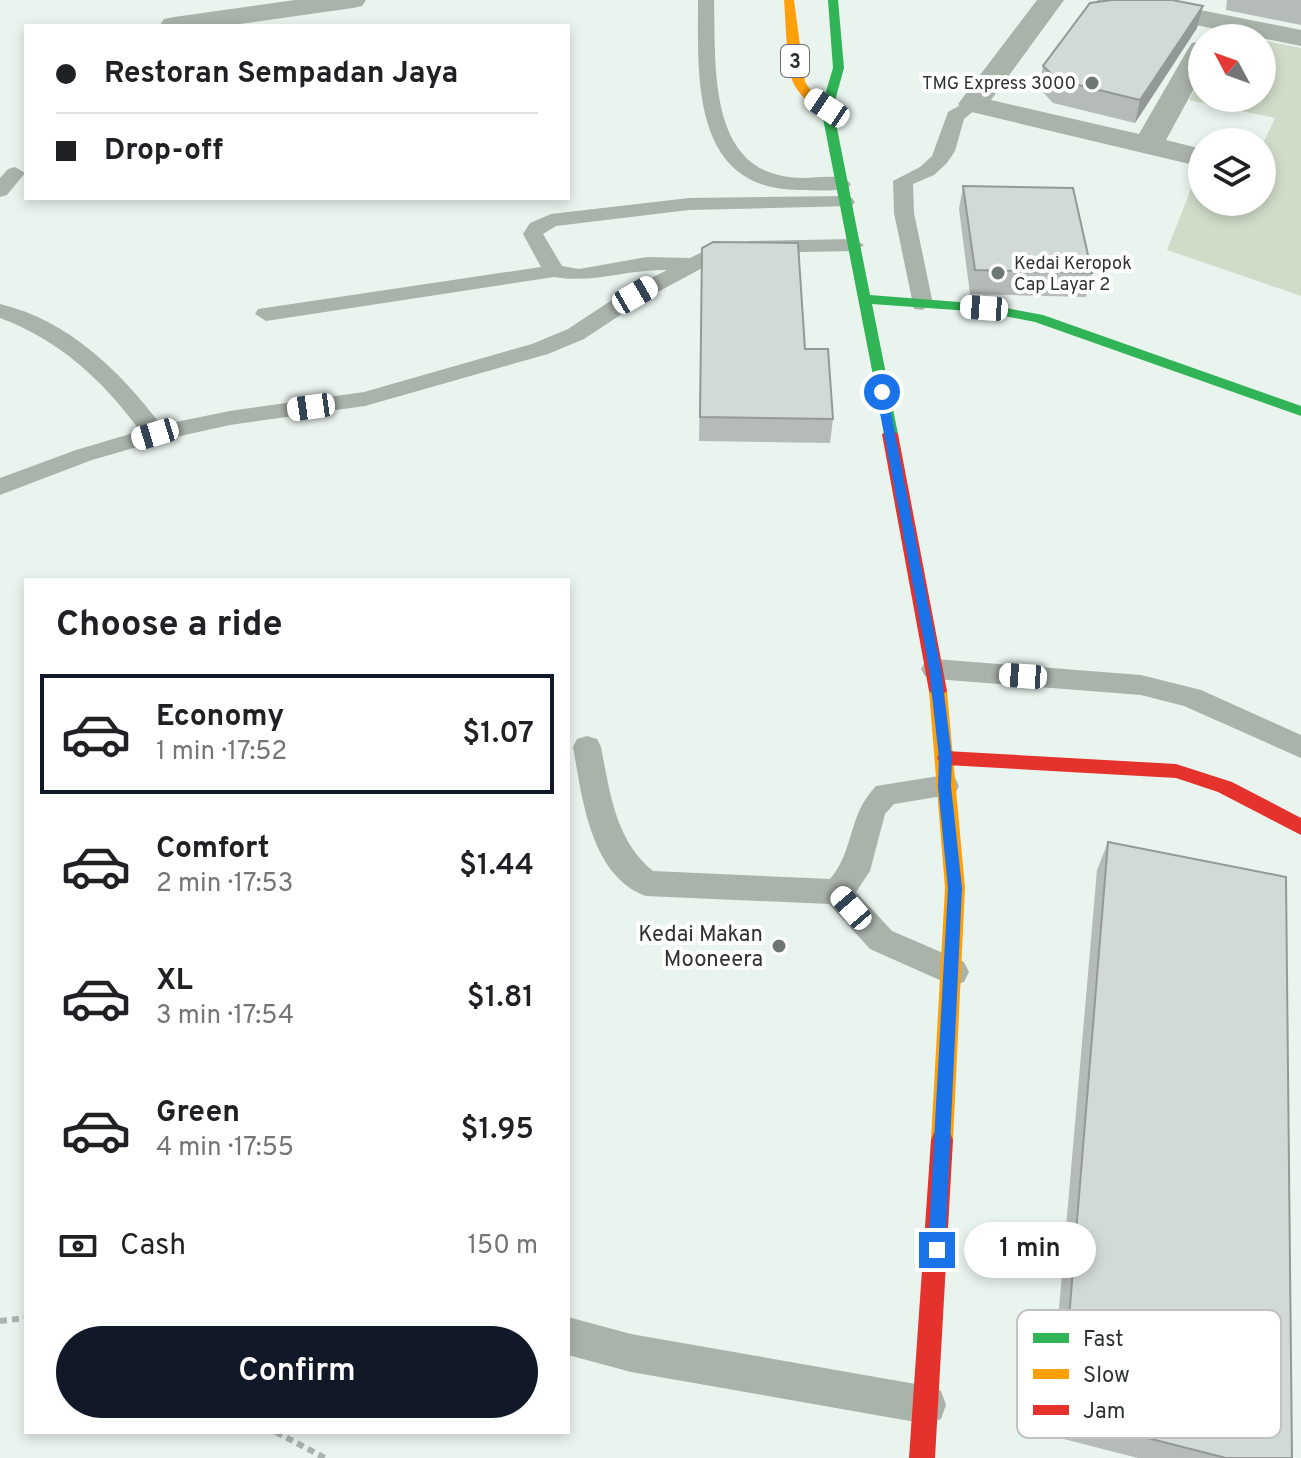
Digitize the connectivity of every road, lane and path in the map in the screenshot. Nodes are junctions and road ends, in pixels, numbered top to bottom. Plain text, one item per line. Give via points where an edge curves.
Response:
1 (353, 0) edge
2 (706, 0) edge
3 (789, 0) edge
4 (833, 0) edge
5 (1051, 0) edge
6 (1110, 0) edge
7 (176, 17) edge
8 (1218, 20) edge
9 (1301, 38) edge
10 (1188, 74) edge
11 (973, 104) junction
12 (827, 108) junction
13 (1148, 145) junction
14 (1188, 155) edge
15 (15, 173) dead end
16 (0, 191) edge
17 (844, 193) junction
18 (854, 245) junction
19 (690, 264) junction
20 (554, 271) junction
21 (864, 299) junction
22 (922, 304) junction
23 (0, 310) edge
24 (266, 314) dead end
25 (1301, 411) edge
26 (155, 434) junction
27 (0, 487) edge
28 (935, 669) junction
29 (587, 747) dead end
30 (1301, 747) edge
31 (945, 772) junction
32 (1301, 827) edge
33 (837, 892) junction
34 (953, 972) junction
35 (24, 1318) edge
36 (0, 1321) edge
37 (570, 1337) edge
38 (927, 1405) junction
39 (280, 1434) edge
40 (325, 1458) edge
41 (922, 1458) edge

1 - 7 street
2 - 17 lane via 713,117 730,154 768,181
3 - 12 main road, 3 via 799,82
4 - 12 main road, 3 via 841,78
5 - 11 street
6 - 8 street
8 - 9 street
10 - 13 street
11 - 13 street
11 - 22 lane via 955,116 944,155 927,174 903,181
12 - 17 main road
13 - 14 street
15 - 16 lane
17 - 18 main road
17 - 20 lane via 551,220 533,234
18 - 19 lane via 751,247
18 - 21 main road
19 - 20 lane via 647,263 579,275
19 - 26 lane via 576,334 540,349 365,399
20 - 24 lane
21 - 22 main road
21 - 28 main road
22 - 25 main road via 1038,318
23 - 26 lane via 65,339 93,361 130,398
26 - 27 lane
28 - 30 lane via 1141,685 1191,697
28 - 31 main road
29 - 33 lane via 607,838 632,874 646,883
31 - 32 main road via 1176,771 1253,798
31 - 33 lane via 886,794 872,809 855,871
31 - 34 main road via 955,888
33 - 34 lane via 881,940
34 - 38 main road
35 - 36 path
37 - 38 lane via 631,1353
38 - 41 main road
39 - 40 path

